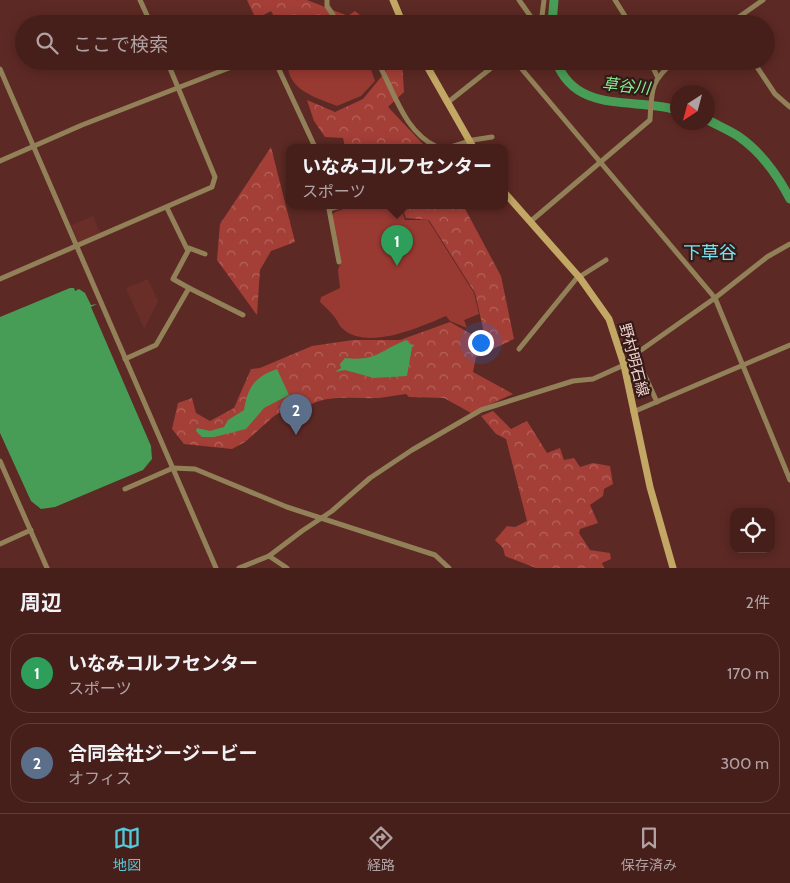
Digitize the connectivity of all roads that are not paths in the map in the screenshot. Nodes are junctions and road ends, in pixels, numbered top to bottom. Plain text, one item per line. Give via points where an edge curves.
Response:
1 (140, 0) edge
2 (327, 0) edge
3 (393, 0) edge
4 (519, 0) edge
5 (544, 0) edge
6 (615, 0) edge
7 (759, 1) edge
8 (146, 15) edge
9 (333, 15) edge
10 (399, 15) edge
11 (530, 15) edge
12 (542, 15) edge
13 (624, 15) edge
14 (741, 15) edge
15 (0, 68) edge
16 (171, 70) edge
17 (223, 70) edge
18 (280, 70) edge
19 (382, 70) edge
20 (429, 70) edge
21 (489, 70) edge
22 (522, 70) edge
23 (654, 70) edge
24 (664, 70) edge
25 (759, 70) edge
26 (657, 76) junction
27 (178, 87) junction
28 (447, 104) junction
29 (790, 107) edge
30 (492, 137) dead end
31 (314, 144) edge
32 (433, 144) edge
33 (471, 144) edge
34 (34, 146) junction
35 (0, 161) edge
36 (599, 162) junction
37 (508, 196) edge
38 (167, 208) junction
39 (329, 209) edge
40 (531, 221) junction
41 (790, 244) edge
42 (77, 246) junction
43 (188, 251) junction
44 (205, 254) dead end
45 (606, 260) dead end
46 (339, 262) dead end
47 (580, 278) junction
48 (0, 279) edge
49 (189, 288) junction
50 (715, 298) junction
51 (243, 315) dead end
52 (790, 345) edge
53 (519, 349) dead end
54 (635, 354) junction
55 (125, 359) junction
56 (624, 365) junction
57 (743, 365) junction
58 (657, 402) junction
59 (634, 412) junction
60 (0, 461) edge
61 (173, 468) junction
62 (790, 480) edge
63 (125, 489) dead end
64 (321, 518) junction
65 (31, 530) junction
66 (0, 544) edge
67 (269, 556) junction
68 (47, 568) edge
69 (216, 568) edge
70 (239, 568) edge
71 (287, 568) edge
72 (449, 568) edge
73 (673, 568) edge

1 - 8 street
2 - 9 street
3 - 10 main road
4 - 11 street
5 - 12 street
6 - 13 street
7 - 14 street
15 - 34 street
16 - 27 street
17 - 27 street
18 - 31 street
19 - 32 street via 403,114 421,136
20 - 28 main road
21 - 28 street
22 - 36 street
23 - 26 street
24 - 26 street
25 - 29 street via 775,94
26 - 36 street via 650,120
27 - 34 street
27 - 38 street via 215,177 212,187
28 - 33 main road
30 - 33 street
34 - 35 street
34 - 42 street
36 - 40 street
36 - 50 street
37 - 40 main road, 野村明石線
38 - 42 street
38 - 43 street
39 - 46 street
40 - 47 main road, 野村明石線
41 - 50 street via 767,257
42 - 48 street
42 - 55 street
43 - 44 street via 189,248
43 - 49 street via 172,279
45 - 47 street
47 - 53 street
47 - 56 main road, 野村明石線 via 609,319
49 - 51 street
49 - 55 street via 156,345
50 - 54 street
50 - 57 street
52 - 57 street
54 - 56 street
54 - 58 street
55 - 61 street
56 - 59 main road, 野村明石線
56 - 64 street via 593,379 573,381 481,410 370,478
57 - 58 street
57 - 62 street
58 - 59 street
59 - 73 main road, 野村明石線 via 650,487
60 - 65 street
61 - 63 street
61 - 64 street via 203,470 281,505
61 - 69 street
64 - 67 street
64 - 72 street via 435,555
65 - 66 street
65 - 68 street
67 - 70 street
67 - 71 street

